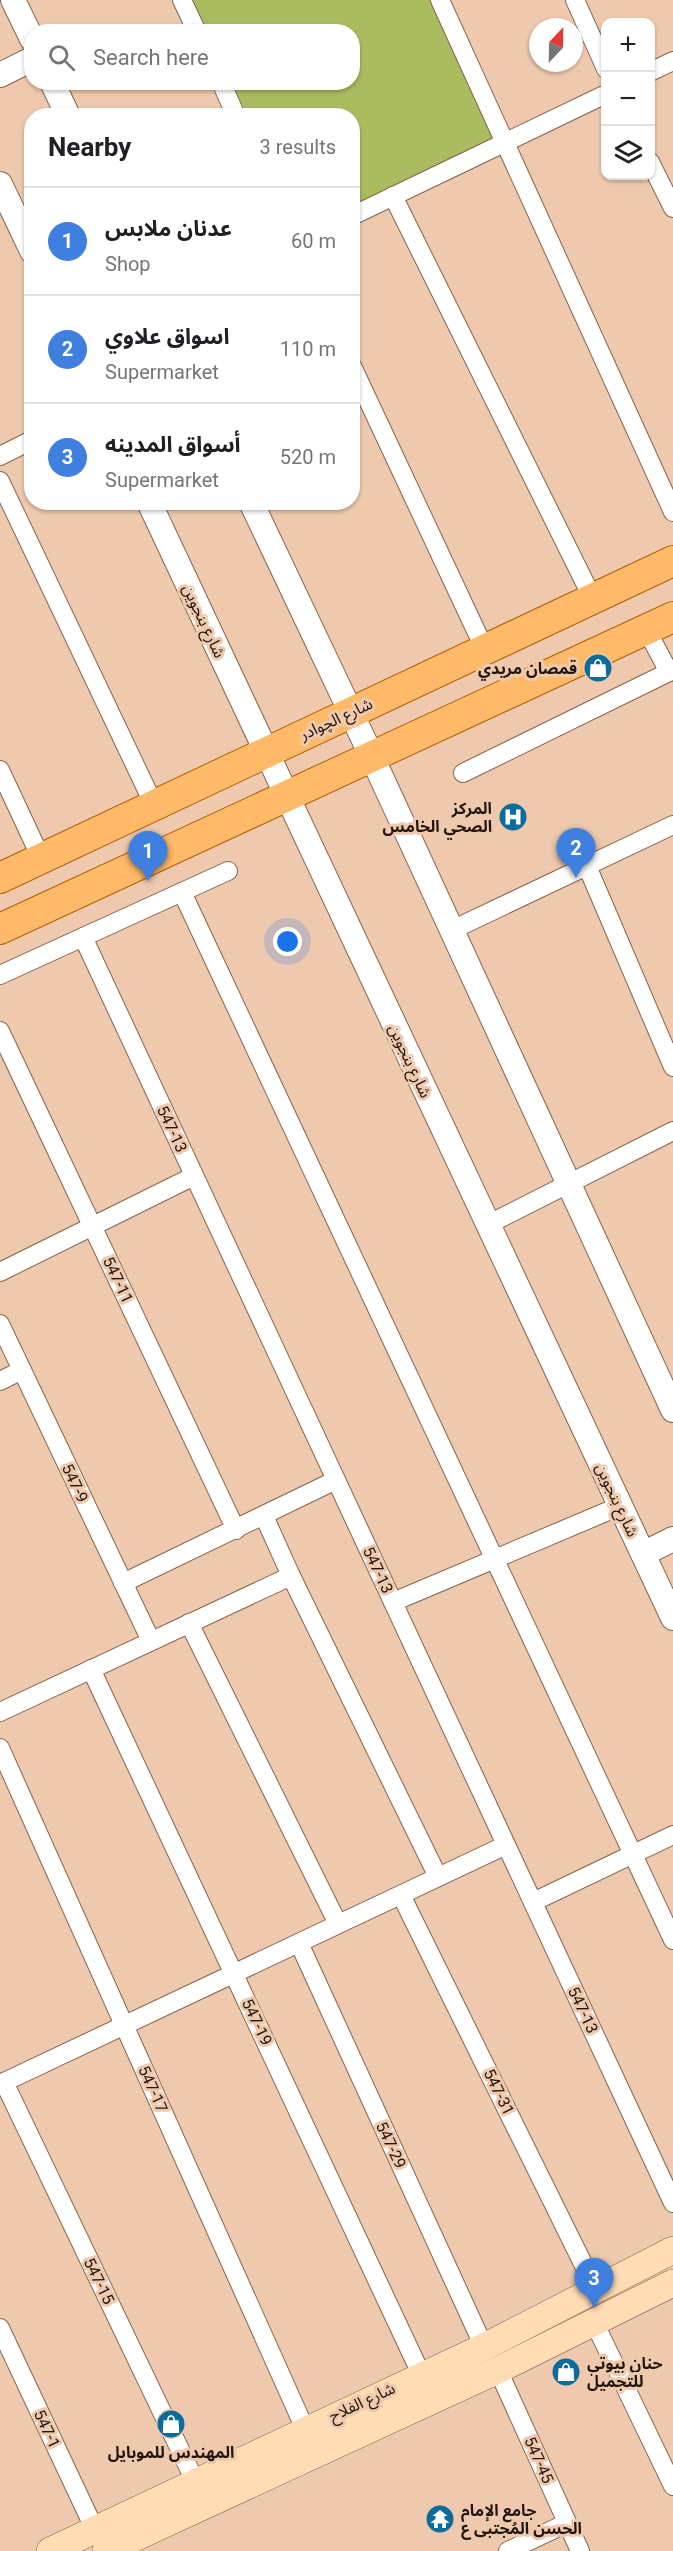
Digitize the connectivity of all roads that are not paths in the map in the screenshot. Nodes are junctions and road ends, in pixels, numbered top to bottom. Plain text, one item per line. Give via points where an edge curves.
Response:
1 (182, 0) edge
2 (440, 0) edge
3 (575, 0) edge
4 (17, 1) edge
5 (26, 24) edge
6 (193, 24) edge
7 (601, 58) edge
8 (673, 61) edge
9 (24, 63) edge
10 (655, 70) edge
11 (0, 75) edge
12 (56, 90) edge
13 (224, 90) edge
14 (601, 96) edge
15 (64, 108) edge
16 (232, 108) edge
17 (504, 143) junction
18 (655, 170) edge
19 (0, 184) edge
20 (393, 196) junction
21 (673, 208) edge
22 (360, 212) edge
23 (24, 234) edge
24 (360, 383) edge
25 (24, 444) edge
26 (0, 456) edge
27 (0, 481) edge
28 (153, 510) edge
29 (255, 510) edge
30 (673, 512) edge
31 (673, 561) edge
32 (593, 599) junction
33 (673, 617) edge
34 (646, 629) junction
35 (485, 650) junction
36 (671, 671) edge
37 (351, 712) junction
38 (265, 753) junction
39 (372, 757) junction
40 (0, 770) edge
41 (463, 773) dead end
42 (285, 797) junction
43 (154, 805) junction
44 (673, 825) edge
45 (41, 858) junction
46 (587, 866) junction
47 (228, 872) dead end
48 (0, 878) edge
49 (182, 892) junction
50 (0, 929) edge
51 (452, 930) junction
52 (82, 937) junction
53 (0, 975) edge
54 (0, 1031) edge
55 (673, 1067) edge
56 (673, 1131) edge
57 (194, 1176) junction
58 (569, 1185) junction
59 (487, 1225) junction
60 (93, 1228) junction
61 (0, 1272) edge
62 (0, 1324) edge
63 (22, 1370) junction
64 (0, 1381) edge
65 (670, 1395) edge
66 (336, 1480) junction
67 (620, 1506) junction
68 (264, 1516) junction
69 (236, 1530) junction
70 (673, 1539) edge
71 (643, 1554) junction
72 (494, 1560) junction
73 (291, 1576) junction
74 (123, 1583) junction
75 (393, 1602) junction
76 (673, 1618) edge
77 (189, 1623) junction
78 (151, 1641) junction
79 (91, 1669) junction
80 (0, 1712) edge
81 (0, 1748) edge
82 (673, 1835) edge
83 (506, 1845) junction
84 (633, 1854) junction
85 (438, 1877) junction
86 (401, 1894) junction
87 (533, 1902) junction
88 (338, 1924) junction
89 (673, 1940) edge
90 (299, 1943) junction
91 (234, 1973) junction
92 (124, 2025) junction
93 (2, 2083) edge
94 (673, 2203) edge
95 (673, 2250) edge
96 (673, 2283) edge
97 (596, 2290) junction
98 (594, 2322) junction
99 (0, 2328) edge
100 (484, 2347) junction
101 (498, 2370) junction
102 (421, 2374) junction
103 (306, 2429) junction
104 (195, 2481) junction
105 (673, 2486) edge
106 (567, 2523) junction
107 (100, 2541) edge
108 (50, 2551) edge
109 (508, 2551) edge
110 (580, 2551) edge

1 - 6 street
2 - 17 street
3 - 7 street
4 - 5 street
8 - 10 street
9 - 11 street
12 - 15 street
13 - 16 street
14 - 17 street
17 - 20 street
17 - 30 street
18 - 21 street
19 - 23 street
20 - 22 street
20 - 32 street
24 - 35 street
25 - 26 street
27 - 43 street
28 - 38 street, شارع بنجوين
29 - 37 street
31 - 32 main road, شارع الچوادر
32 - 35 main road, شارع الچوادر
33 - 34 main road
34 - 36 street
34 - 39 main road
35 - 37 main road, شارع الچوادر
36 - 41 street
37 - 38 main road, شارع الچوادر
37 - 39 street
38 - 42 street, شارع بنجوين
38 - 43 main road, شارع الچوادر
39 - 42 main road
39 - 51 street
40 - 45 street
42 - 50 main road
42 - 59 street, شارع بنجوين
43 - 45 main road, شارع الچوادر
44 - 46 street
45 - 48 main road, شارع الچوادر
46 - 51 street
46 - 55 street
47 - 49 street
49 - 52 street
49 - 72 street
51 - 58 street
52 - 53 street
52 - 57 street, 547-13
54 - 60 street, 547-11
56 - 58 street
57 - 60 street
57 - 66 street, 547-13
58 - 59 street
58 - 65 street
59 - 67 street, شارع بنجوين
60 - 61 street
60 - 69 street, 547-11
62 - 63 street, 547-9
63 - 64 street
63 - 74 street, 547-9
66 - 68 street
66 - 75 street, 547-13
67 - 71 street, شارع بنجوين
67 - 72 street
68 - 69 street
68 - 73 street
69 - 74 street
70 - 71 street
71 - 76 street, شارع بنجوين
72 - 75 street
72 - 84 street
73 - 77 street
73 - 85 street
74 - 78 street, 547-9
75 - 83 street, 547-13
77 - 78 street
77 - 88 street
78 - 79 street
79 - 80 street
79 - 91 street, 547-19
81 - 92 street, 547-17
82 - 84 street
83 - 85 street
83 - 87 street, 547-13
84 - 87 street
84 - 89 street
85 - 86 street
86 - 88 street
86 - 97 street, 547-31
87 - 94 street, 547-13
88 - 90 street
90 - 91 street
90 - 100 street, 547-29
91 - 92 street
91 - 102 street, 547-19
92 - 93 street
92 - 103 street, 547-17
93 - 104 street, 547-15
95 - 97 main road, شارع الفلاح
96 - 98 main road, شارع الفلاح
97 - 100 main road, شارع الفلاح
98 - 101 main road, شارع الفلاح
98 - 105 street
99 - 107 street, 547-1
100 - 102 main road, شارع الفلاح
101 - 106 street, 547-45
101 - 107 main road, شارع الفلاح
102 - 103 main road, شارع الفلاح
103 - 104 main road, شارع الفلاح
104 - 107 main road, شارع الفلاح
106 - 109 street
106 - 110 street, 547-45
107 - 108 main road, شارع الفلاح

